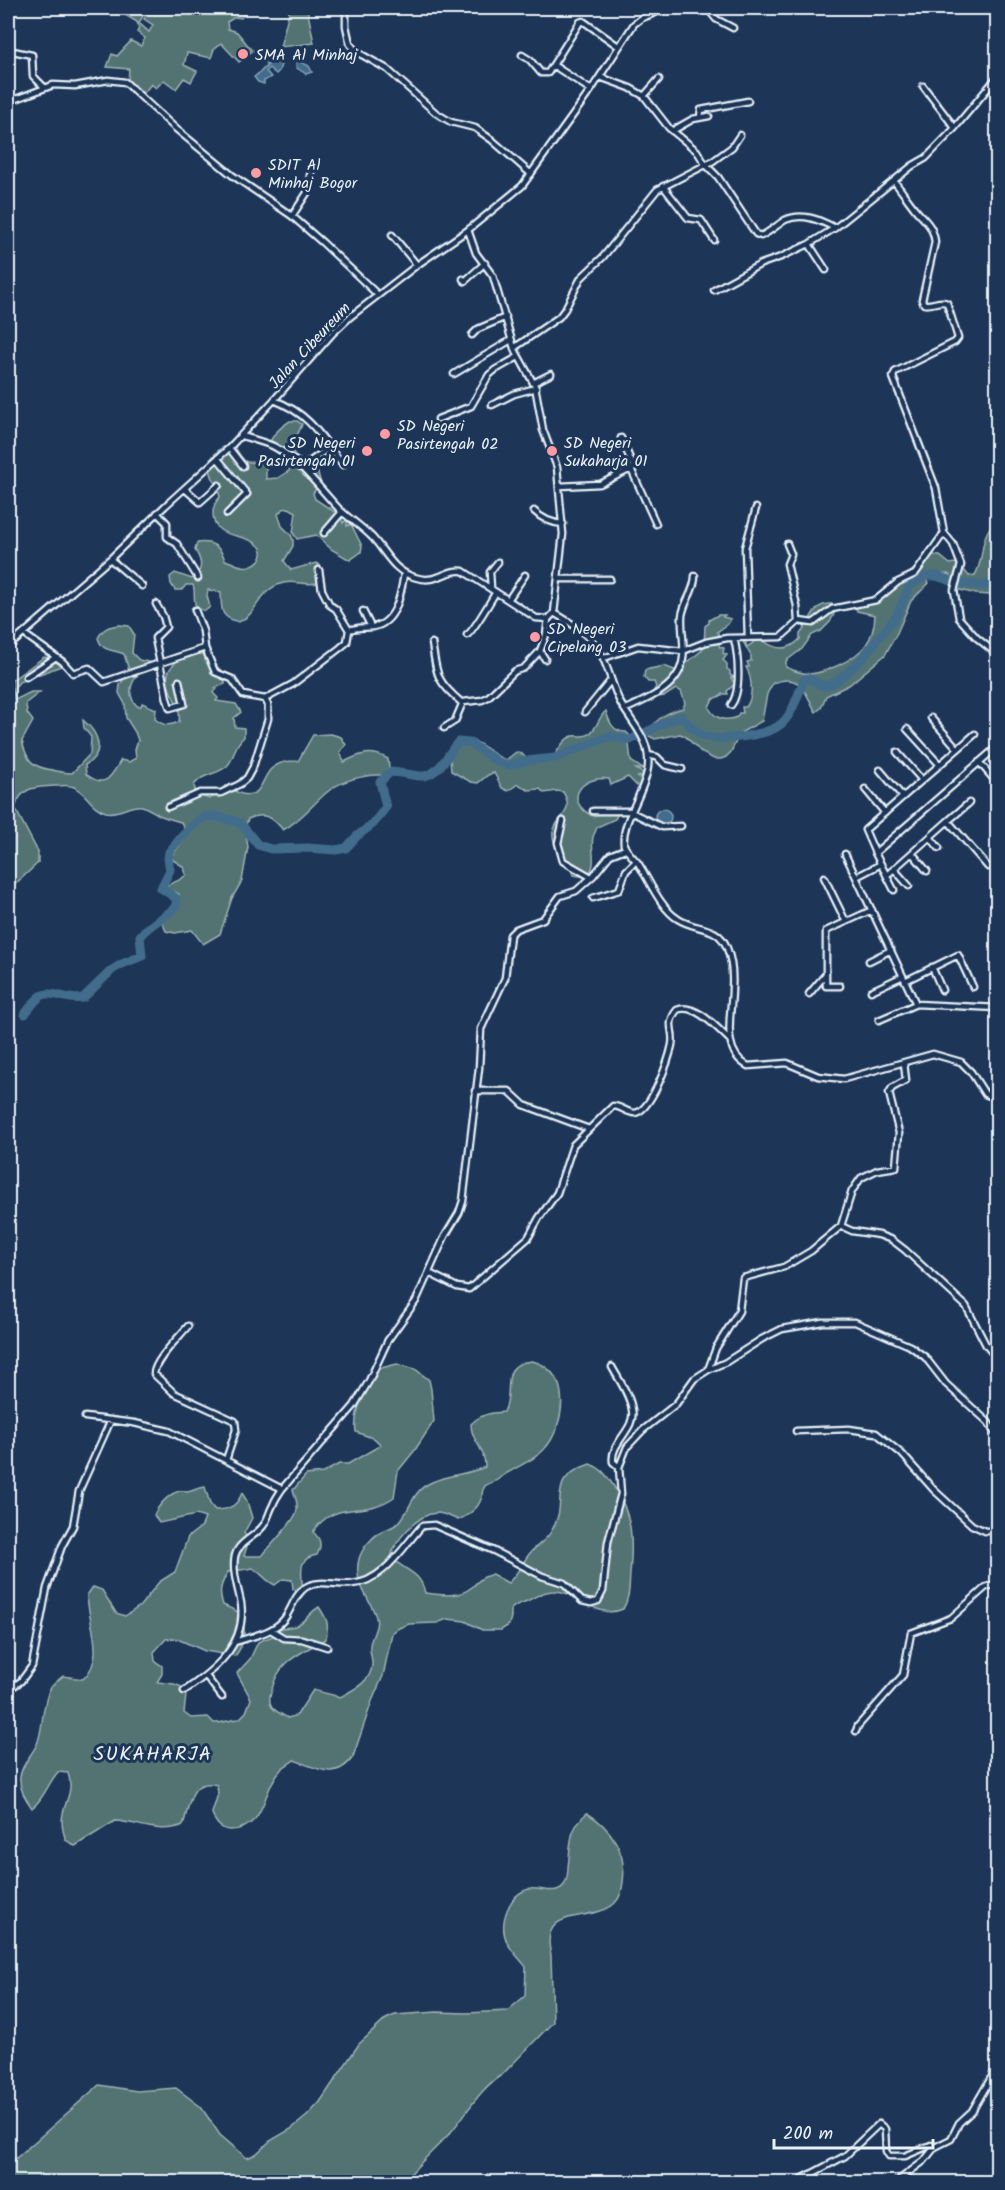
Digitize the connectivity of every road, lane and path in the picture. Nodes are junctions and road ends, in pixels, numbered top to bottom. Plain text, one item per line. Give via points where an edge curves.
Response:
1 (346, 8) edge
2 (668, 8) edge
3 (707, 8) edge
4 (733, 28) dead end
5 (618, 46) junction
6 (8, 50) edge
7 (522, 55) dead end
8 (554, 66) junction
9 (998, 76) edge
10 (600, 77) junction
11 (659, 79) dead end
12 (995, 84) edge
13 (923, 86) dead end
14 (45, 88) junction
15 (591, 90) junction
16 (644, 96) junction
17 (748, 100) dead end
18 (8, 102) edge
19 (710, 116) dead end
20 (700, 117) junction
21 (955, 128) junction
22 (672, 131) junction
23 (740, 135) dead end
24 (705, 164) junction
25 (313, 170) dead end
26 (531, 174) junction
27 (894, 181) junction
28 (663, 186) junction
29 (292, 216) junction
30 (835, 228) junction
31 (468, 230) junction
32 (392, 235) dead end
33 (714, 240) dead end
34 (809, 243) junction
35 (485, 263) junction
36 (417, 264) junction
37 (826, 270) dead end
38 (463, 279) dead end
39 (714, 290) dead end
40 (376, 294) junction
41 (506, 317) junction
42 (472, 335) dead end
43 (511, 340) junction
44 (514, 348) junction
45 (518, 357) junction
46 (454, 374) dead end
47 (550, 374) dead end
48 (535, 386) junction
49 (274, 400) junction
50 (492, 405) dead end
51 (438, 419) dead end
52 (242, 436) junction
53 (621, 438) dead end
54 (330, 447) junction
55 (229, 448) junction
56 (218, 459) junction
57 (344, 465) dead end
58 (243, 466) dead end
59 (301, 468) junction
60 (632, 469) junction
61 (219, 485) dead end
62 (560, 486) junction
63 (185, 489) junction
64 (756, 508) dead end
65 (534, 511) dead end
66 (342, 512) junction
67 (157, 513) junction
68 (227, 514) dead end
69 (656, 524) dead end
70 (562, 525) junction
71 (324, 533) dead end
72 (944, 533) junction
73 (788, 544) dead end
74 (110, 559) junction
75 (498, 562) dead end
76 (319, 570) dead end
77 (404, 574) junction
78 (525, 575) dead end
79 (695, 576) dead end
80 (198, 578) dead end
81 (559, 579) junction
82 (610, 579) dead end
83 (142, 586) dead end
84 (494, 590) junction
85 (508, 600) junction
86 (156, 604) dead end
87 (195, 610) dead end
88 (363, 610) dead end
89 (554, 613) junction
90 (548, 619) junction
91 (798, 622) junction
92 (371, 627) junction
93 (349, 630) junction
94 (24, 634) junction
95 (467, 635) dead end
96 (734, 638) junction
97 (748, 638) junction
98 (432, 643) dead end
99 (8, 647) edge
100 (205, 648) junction
101 (540, 651) junction
102 (683, 651) junction
103 (998, 655) edge
104 (56, 657) junction
105 (604, 658) junction
106 (545, 659) dead end
107 (161, 662) junction
108 (26, 677) dead end
109 (610, 680) junction
110 (180, 681) dead end
111 (265, 699) junction
112 (462, 703) junction
113 (731, 705) dead end
114 (626, 709) junction
115 (585, 712) dead end
116 (931, 718) dead end
117 (444, 728) dead end
118 (907, 729) dead end
119 (975, 734) dead end
120 (998, 746) edge
121 (958, 749) junction
122 (897, 752) dead end
123 (648, 755) junction
124 (980, 762) junction
125 (940, 765) junction
126 (682, 769) dead end
127 (880, 770) dead end
128 (922, 780) junction
129 (998, 784) edge
130 (865, 789) dead end
131 (903, 797) junction
132 (969, 803) dead end
133 (168, 807) dead end
134 (593, 811) dead end
135 (632, 813) junction
136 (885, 813) junction
137 (563, 821) dead end
138 (948, 821) junction
139 (681, 826) dead end
140 (930, 837) junction
141 (939, 848) dead end
142 (625, 849) junction
143 (875, 853) junction
144 (912, 853) junction
145 (845, 854) dead end
146 (636, 861) junction
147 (881, 864) junction
148 (988, 867) dead end
149 (894, 869) junction
150 (927, 871) dead end
151 (886, 876) junction
152 (591, 877) junction
153 (824, 877) dead end
154 (856, 877) junction
155 (909, 886) dead end
156 (894, 890) dead end
157 (593, 898) dead end
158 (872, 910) junction
159 (846, 922) junction
160 (891, 950) junction
161 (869, 961) dead end
162 (932, 968) junction
163 (826, 974) junction
164 (904, 978) junction
165 (840, 986) dead end
166 (973, 987) dead end
167 (942, 990) dead end
168 (870, 991) dead end
169 (809, 994) dead end
170 (916, 1004) junction
171 (998, 1008) edge
172 (879, 1020) dead end
173 (730, 1040) junction
174 (904, 1063) junction
175 (998, 1066) edge
176 (476, 1091) junction
177 (998, 1094) edge
178 (990, 1096) junction
179 (589, 1129) junction
180 (841, 1226) junction
181 (429, 1274) junction
182 (188, 1326) dead end
183 (998, 1360) edge
184 (612, 1367) dead end
185 (708, 1370) junction
186 (85, 1418) dead end
187 (111, 1420) junction
188 (796, 1431) dead end
189 (998, 1437) edge
190 (226, 1460) junction
191 (619, 1467) junction
192 (282, 1489) junction
193 (998, 1531) edge
194 (998, 1584) edge
195 (271, 1630) junction
196 (235, 1642) junction
197 (327, 1647) dead end
198 (206, 1676) junction
199 (8, 1690) edge
200 (184, 1691) dead end
201 (222, 1697) dead end
202 (856, 1731) dead end
203 (998, 2066) edge
204 (998, 2110) edge
205 (998, 2138) edge
206 (935, 2147) junction
207 (796, 2182) edge
208 (896, 2182) edge

1 - 26 street via 350,44 357,52 387,69 436,113 451,122 471,126 492,140
2 - 5 street, Jalan Cibeureum via 638,20
3 - 4 street via 716,19
5 - 8 street via 581,20
5 - 10 street, Jalan Cibeureum
6 - 14 street via 32,55 33,76
7 - 8 street via 541,73 548,73
8 - 15 street
9 - 12 street
10 - 15 street, Jalan Cibeureum
10 - 16 street
11 - 16 street
12 - 21 street
13 - 21 street
14 - 18 street
14 - 29 street via 108,80 125,82 232,175
15 - 26 street, Jalan Cibeureum
16 - 22 street
17 - 20 street via 701,110
19 - 20 street
20 - 22 street
21 - 27 street via 926,158
22 - 24 street via 691,144
23 - 24 street via 732,147
24 - 28 street
24 - 30 street via 759,236 799,217 813,218
25 - 29 street via 310,188
26 - 31 street, Jalan Cibeureum
27 - 30 street
27 - 72 street via 934,233 922,300 928,305 947,303 958,338 893,376 936,488
28 - 33 street via 688,218 701,220
28 - 44 street via 581,278 559,316
29 - 40 street
30 - 34 street
31 - 35 street via 472,247
31 - 36 street, Jalan Cibeureum
32 - 36 street
34 - 37 street
34 - 39 street
35 - 38 street
35 - 41 street
36 - 40 street, Jalan Cibeureum
40 - 49 street, Jalan Cibeureum via 332,334
41 - 42 street
41 - 43 street
43 - 44 street
43 - 46 street
44 - 45 street
45 - 48 street
45 - 51 street via 489,375 471,406
47 - 48 street
48 - 50 street
48 - 62 street
49 - 52 street, Jalan Cibeureum
49 - 54 street via 302,414
52 - 55 street, Jalan Cibeureum
52 - 59 street via 273,447
53 - 60 street via 633,462
54 - 57 street
54 - 59 street
55 - 56 street, Jalan Cibeureum
55 - 58 street
56 - 63 street, Jalan Cibeureum
56 - 68 street via 249,496
59 - 66 street
60 - 62 street via 600,484
60 - 69 street
61 - 63 street via 200,501
62 - 70 street
63 - 67 street, Jalan Cibeureum
64 - 97 street via 745,548
65 - 70 street
66 - 71 street
66 - 77 street via 363,528
67 - 74 street, Jalan Cibeureum
67 - 80 street via 167,523 168,537 177,544
70 - 81 street
72 - 91 street via 917,572 876,600 832,609 815,623
72 - 103 street via 961,565 954,590 961,621
73 - 91 street via 791,554 787,564
74 - 83 street
74 - 94 street, Jalan Cibeureum
75 - 84 street via 490,572
76 - 93 street via 322,590
77 - 84 street via 427,579 460,571
77 - 92 street via 400,599 393,612 381,624
78 - 85 street
79 - 102 street via 682,614
81 - 82 street
81 - 89 street
84 - 85 street
84 - 95 street via 474,630
85 - 90 street via 536,618
86 - 107 street via 166,627 155,637
87 - 100 street
88 - 92 street
89 - 90 street
89 - 105 street via 585,634
90 - 101 street
91 - 97 street via 781,637
92 - 93 street
93 - 111 street via 347,642 340,648 293,684
94 - 99 street, Jalan Cibeureum
94 - 104 street
96 - 97 street
96 - 102 street via 706,642
96 - 113 street via 738,674 736,697
98 - 112 street via 441,683
100 - 107 street
100 - 111 street via 216,673 231,678 243,695
101 - 106 street
101 - 112 street via 488,697
102 - 105 street via 638,646
102 - 114 street via 681,666 667,687
104 - 107 street via 73,673 89,668 104,682
104 - 108 street
105 - 109 street
107 - 110 street via 170,708 184,704
109 - 114 street
109 - 115 street
111 - 133 street via 268,719 247,778 221,793 200,793
112 - 117 street via 455,721
114 - 123 street
116 - 121 street
118 - 125 street
119 - 121 street
120 - 124 street
121 - 125 street
122 - 128 street
123 - 126 street
123 - 135 street via 645,781
124 - 129 street
124 - 143 street
125 - 128 street
127 - 131 street
128 - 131 street
130 - 136 street
131 - 136 street
132 - 138 street
134 - 135 street
135 - 139 street via 662,827
135 - 142 street via 624,836
136 - 143 street via 865,830
137 - 152 street via 558,843 562,860
138 - 140 street
138 - 148 street
140 - 141 street
140 - 144 street
142 - 146 street
142 - 152 street via 610,855
143 - 147 street
144 - 149 street
144 - 150 street
145 - 154 street
146 - 157 street via 626,871 619,890
146 - 173 street via 676,918 713,931 725,943 731,968
147 - 151 street
147 - 154 street
149 - 151 street
149 - 155 street
151 - 156 street
152 - 176 street via 576,891 560,896 543,919 510,934 505,978 481,1029
153 - 159 street
154 - 158 street
158 - 159 street
158 - 160 street
159 - 163 street via 826,931
160 - 161 street
160 - 164 street
162 - 164 street
162 - 166 street via 958,955
162 - 167 street
163 - 165 street via 826,986
163 - 169 street
164 - 168 street
164 - 170 street
170 - 171 street
170 - 172 street
173 - 174 street via 738,1057 748,1066 788,1063 830,1078 852,1078
173 - 179 street via 699,1014 688,1008 678,1009 670,1024 670,1052 646,1106 636,1113 613,1106
174 - 178 street via 933,1054 956,1059
174 - 180 street via 906,1080 889,1093 899,1132 897,1166 861,1178 852,1191
175 - 178 street
176 - 179 street via 509,1091 524,1105
176 - 181 street via 463,1201
177 - 178 street
179 - 181 street via 570,1150 557,1193 532,1233 477,1284 469,1289 457,1287
180 - 183 street via 879,1235 906,1250 966,1306
180 - 185 street via 784,1267 743,1278 739,1311 716,1348
181 - 192 street via 416,1301 388,1340 354,1406
182 - 190 street via 158,1362 154,1374 174,1394 235,1421
184 - 191 street via 633,1411 613,1451 613,1462
185 - 189 street via 782,1329 823,1322 855,1322 920,1353
185 - 191 street via 694,1379 676,1404 636,1437 624,1452
186 - 187 street
187 - 190 street via 169,1431
187 - 199 street via 79,1491 73,1526 47,1588 32,1666 21,1682
188 - 193 street via 849,1429 876,1433 972,1525
190 - 192 street
191 - 195 street via 621,1494 608,1542 602,1594 596,1602 582,1601 564,1583 427,1524 369,1580 305,1588 284,1619
192 - 196 street via 264,1525 239,1548 235,1557 242,1617
194 - 202 street via 986,1587 951,1618 911,1634 903,1675
195 - 196 street
195 - 197 street via 284,1638
196 - 198 street
198 - 200 street
198 - 201 street
203 - 206 street via 951,2139
204 - 205 street via 994,2131
206 - 207 street via 931,2145 905,2156 889,2156 885,2129 879,2124 838,2161
206 - 208 street via 924,2161

